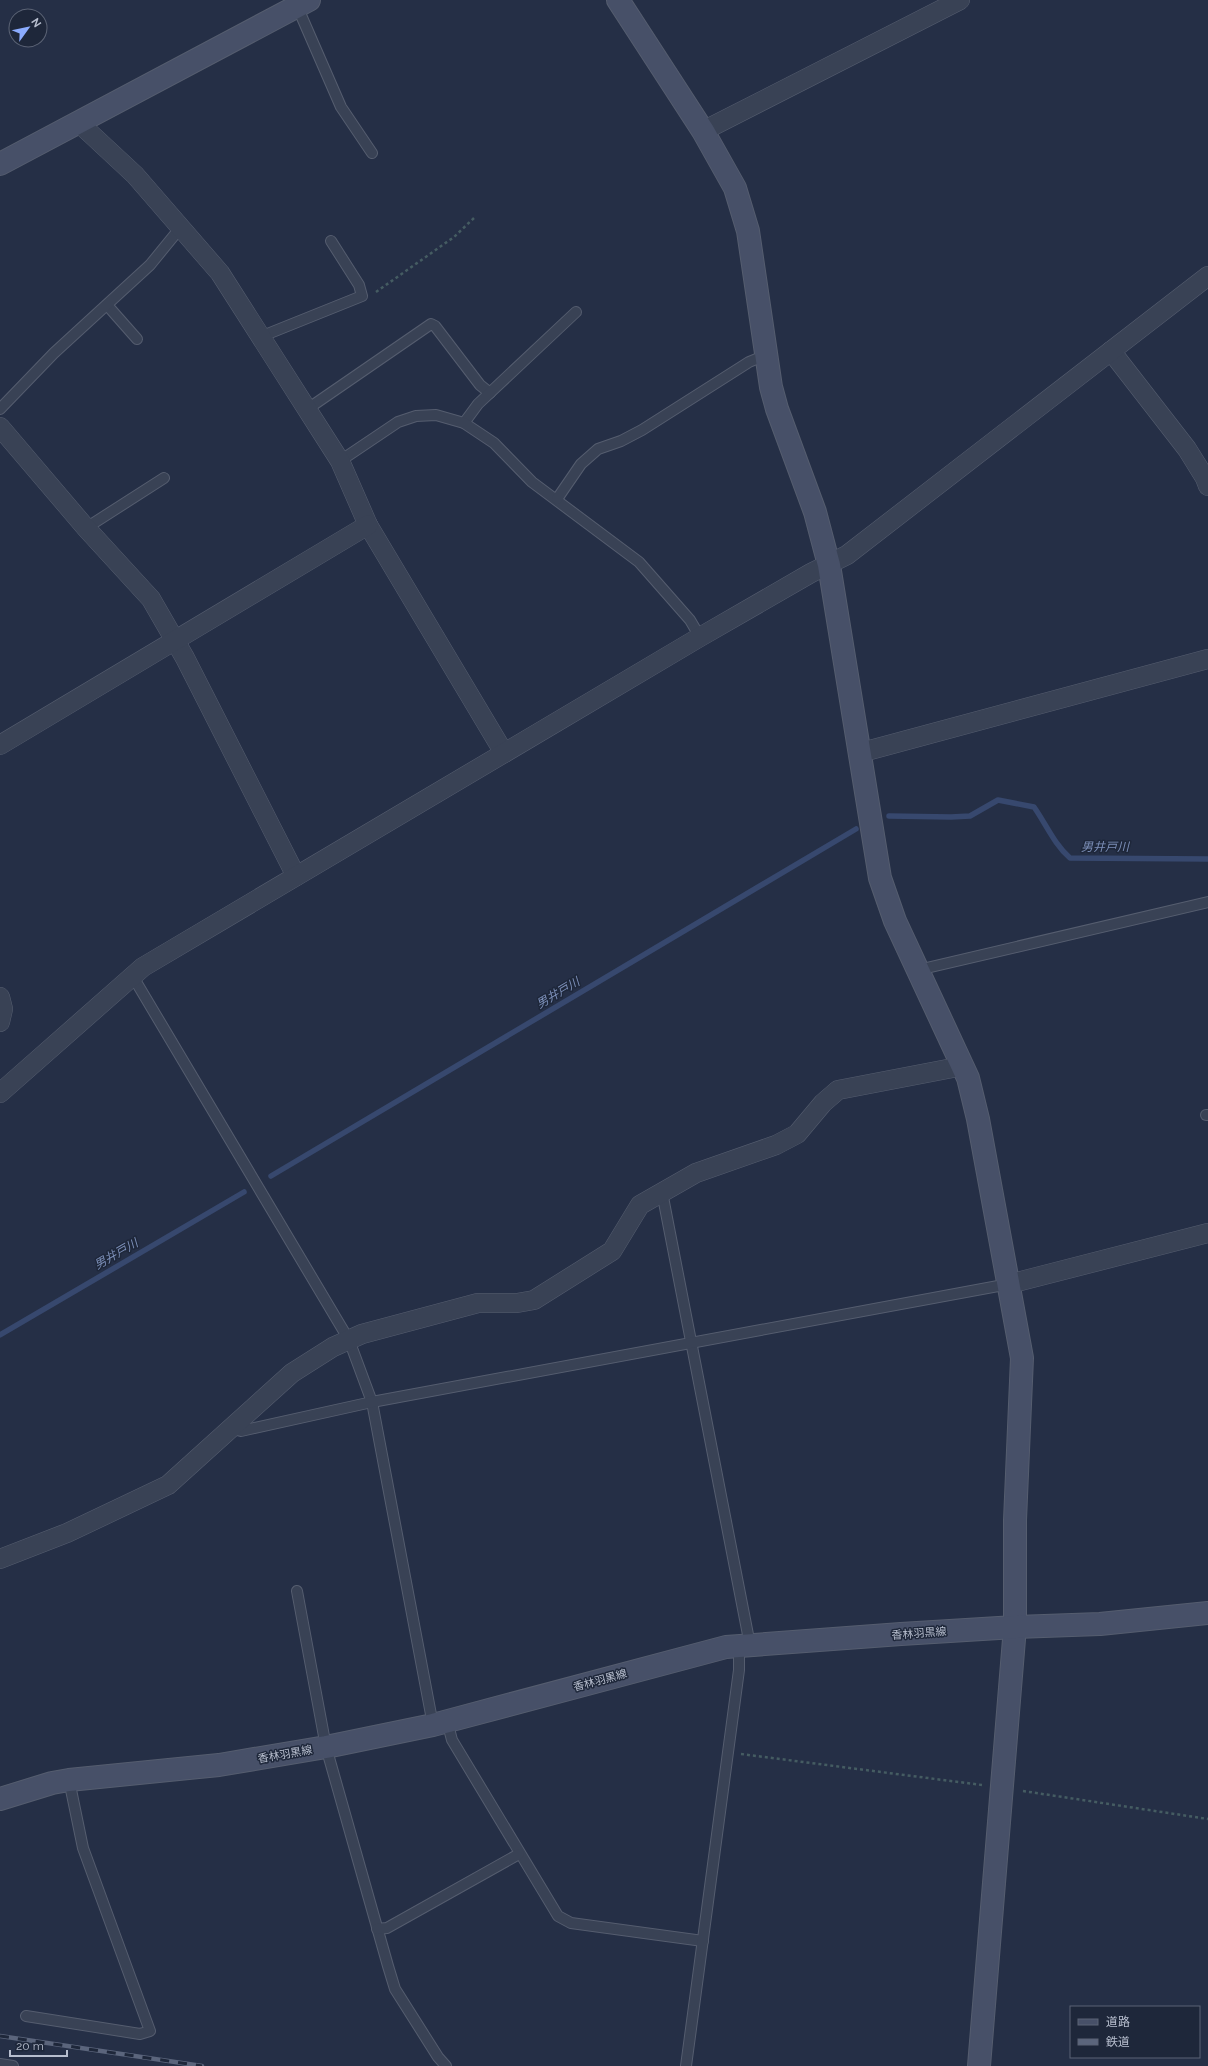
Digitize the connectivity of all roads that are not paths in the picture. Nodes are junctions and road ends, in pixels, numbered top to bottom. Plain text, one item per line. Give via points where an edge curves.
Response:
1 (618, 0) edge
2 (960, 0) edge
3 (303, 3) edge
4 (78, 122) junction
5 (703, 132) junction
6 (372, 153) dead end
7 (0, 164) edge
8 (181, 227) junction
9 (331, 241) dead end
10 (1208, 276) edge
11 (107, 305) junction
12 (576, 312) dead end
13 (260, 338) junction
14 (137, 339) dead end
15 (1111, 351) junction
16 (766, 355) junction
17 (490, 393) junction
18 (0, 409) edge
19 (306, 410) junction
20 (464, 423) junction
21 (0, 427) edge
22 (340, 461) junction
23 (164, 478) dead end
24 (1208, 486) edge
25 (557, 499) junction
26 (368, 525) junction
27 (86, 528) junction
28 (829, 565) junction
29 (700, 637) junction
30 (176, 641) junction
31 (1208, 658) edge
32 (0, 745) edge
33 (504, 753) junction
34 (859, 753) junction
35 (296, 876) junction
36 (1208, 902) edge
37 (918, 970) junction
38 (132, 975) junction
39 (0, 997) edge
40 (0, 1022) edge
41 (963, 1066) junction
42 (0, 1093) edge
43 (662, 1192) junction
44 (1208, 1233) edge
45 (1009, 1284) junction
46 (348, 1340) junction
47 (691, 1342) junction
48 (372, 1402) junction
49 (229, 1428) junction
50 (0, 1559) edge
51 (297, 1591) dead end
52 (1208, 1613) edge
53 (1015, 1627) junction
54 (745, 1646) junction
55 (440, 1723) junction
56 (326, 1747) junction
57 (69, 1780) junction
58 (0, 1799) edge
59 (519, 1854) junction
60 (377, 1929) junction
61 (702, 1941) junction
62 (26, 2016) dead end
63 (0, 2064) edge
64 (13, 2066) edge
65 (446, 2066) edge
66 (686, 2066) edge
67 (980, 2066) edge

1 - 5 street
2 - 5 street
3 - 4 street
3 - 6 lane via 341,107
4 - 7 street
4 - 8 street via 135,175
5 - 16 street via 735,188 743,210
8 - 11 lane via 150,265
8 - 13 street via 220,273
9 - 13 lane via 359,285 362,296
10 - 15 street
11 - 14 lane
11 - 18 lane via 54,353
12 - 17 lane
13 - 19 street
15 - 24 street via 1187,449
15 - 28 street via 846,555
16 - 25 lane via 749,362 642,430 598,450 581,464
16 - 28 street via 777,409 815,512
17 - 19 lane via 480,385 431,324
17 - 20 lane
19 - 22 street
20 - 22 lane via 436,415 416,416 398,422
20 - 25 lane via 494,443 532,482
21 - 27 street
22 - 26 street
23 - 27 lane
25 - 29 lane via 639,562 690,620
26 - 30 street
26 - 33 street
27 - 30 street via 151,599
28 - 29 street
28 - 34 street
29 - 33 street
30 - 32 street
30 - 35 street
31 - 34 street
33 - 35 street
34 - 37 street via 880,878 886,900
35 - 38 street via 143,966
36 - 37 lane
37 - 41 street
38 - 42 street
38 - 46 lane
39 - 40 street via 3,1009
41 - 43 street via 838,1090 823,1103 797,1134 776,1145 696,1173
41 - 45 street via 972,1091
43 - 46 street via 640,1205 612,1251 534,1300 517,1303 478,1303
43 - 47 lane
44 - 45 street
45 - 47 lane
45 - 53 street via 1022,1366 1015,1520
46 - 48 lane
46 - 49 street via 292,1373
47 - 48 lane
47 - 54 lane
48 - 49 lane via 241,1430
48 - 55 lane
49 - 50 street via 168,1485 67,1533
51 - 56 lane
52 - 53 street, 香林羽黒線 via 1100,1624
53 - 54 street, 香林羽黒線
53 - 67 street
54 - 55 street, 香林羽黒線 via 726,1647
54 - 61 lane via 739,1670
55 - 56 street, 香林羽黒線
55 - 59 lane
56 - 57 street, 香林羽黒線 via 219,1765
56 - 60 lane
57 - 58 street, 香林羽黒線
57 - 62 lane via 83,1848 150,2031 140,2034
59 - 60 lane via 387,1928
59 - 61 lane via 558,1916 571,1923
60 - 65 lane via 395,1989
61 - 66 lane
63 - 64 lane

